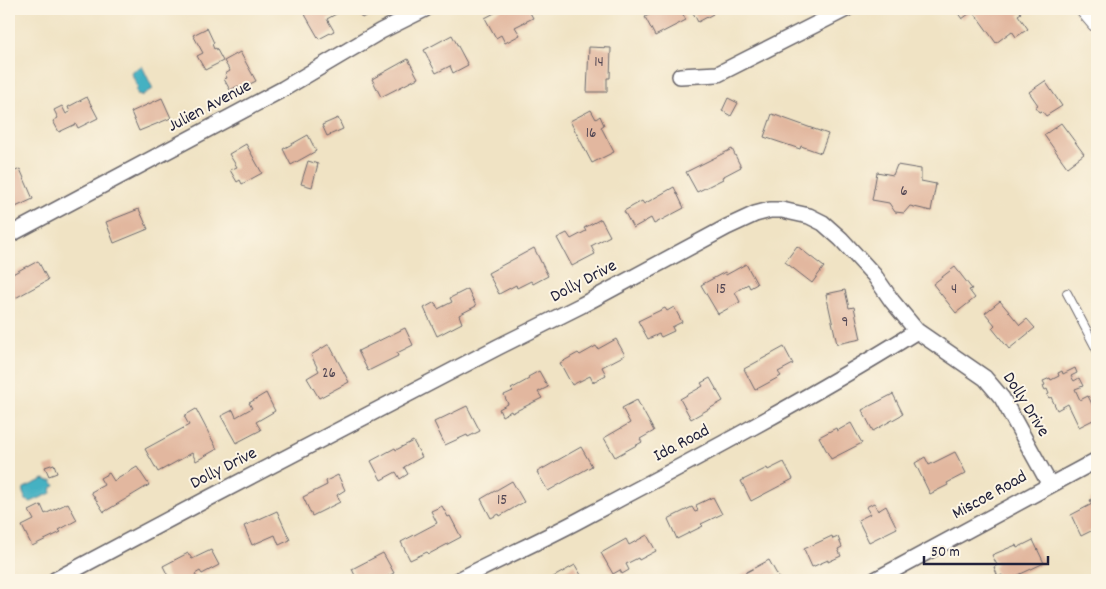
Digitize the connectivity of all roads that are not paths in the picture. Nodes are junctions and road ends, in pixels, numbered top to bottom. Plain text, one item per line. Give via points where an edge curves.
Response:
1 (425, 9) edge
2 (846, 9) edge
3 (1086, 9) edge
4 (1097, 22) edge
5 (680, 76) dead end
6 (11, 234) dead end
7 (1067, 293) dead end
8 (917, 331) junction
9 (1097, 350) edge
10 (1097, 460) edge
11 (1050, 485) junction
12 (55, 580) edge
13 (459, 580) edge
14 (875, 580) edge

1 - 6 street, Julien Avenue via 381,31 283,90
2 - 5 street via 727,70 713,75
3 - 4 main road
7 - 9 lane
8 - 11 street, Dolly Drive via 985,378 1002,398
8 - 12 street, Dolly Drive via 874,275 823,223 782,210 755,214
8 - 13 street, Ida Road via 772,417 586,517
10 - 11 street, Miscoe Road
11 - 14 street, Miscoe Road

